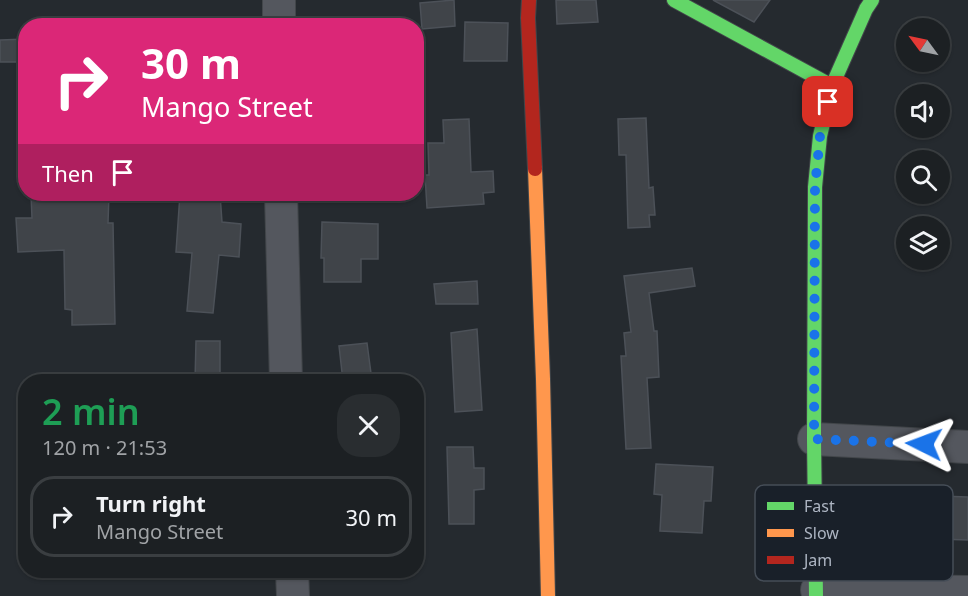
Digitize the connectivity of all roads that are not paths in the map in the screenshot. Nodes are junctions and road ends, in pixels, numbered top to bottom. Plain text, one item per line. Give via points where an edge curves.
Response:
1 (279, 0) edge
2 (516, 0) edge
3 (529, 0) edge
4 (674, 0) edge
5 (872, 0) edge
6 (279, 18) edge
7 (832, 86) junction
8 (281, 201) edge
9 (286, 374) edge
10 (814, 439) junction
11 (968, 447) edge
12 (815, 485) edge
13 (292, 578) edge
14 (968, 591) edge
15 (817, 593) edge
16 (293, 596) edge
17 (548, 596) edge

1 - 6 street
2 - 3 street
3 - 17 street
4 - 7 street
5 - 7 street
7 - 10 street via 820,136 815,187
8 - 9 street
10 - 11 street
10 - 12 street
13 - 16 street
14 - 15 street

